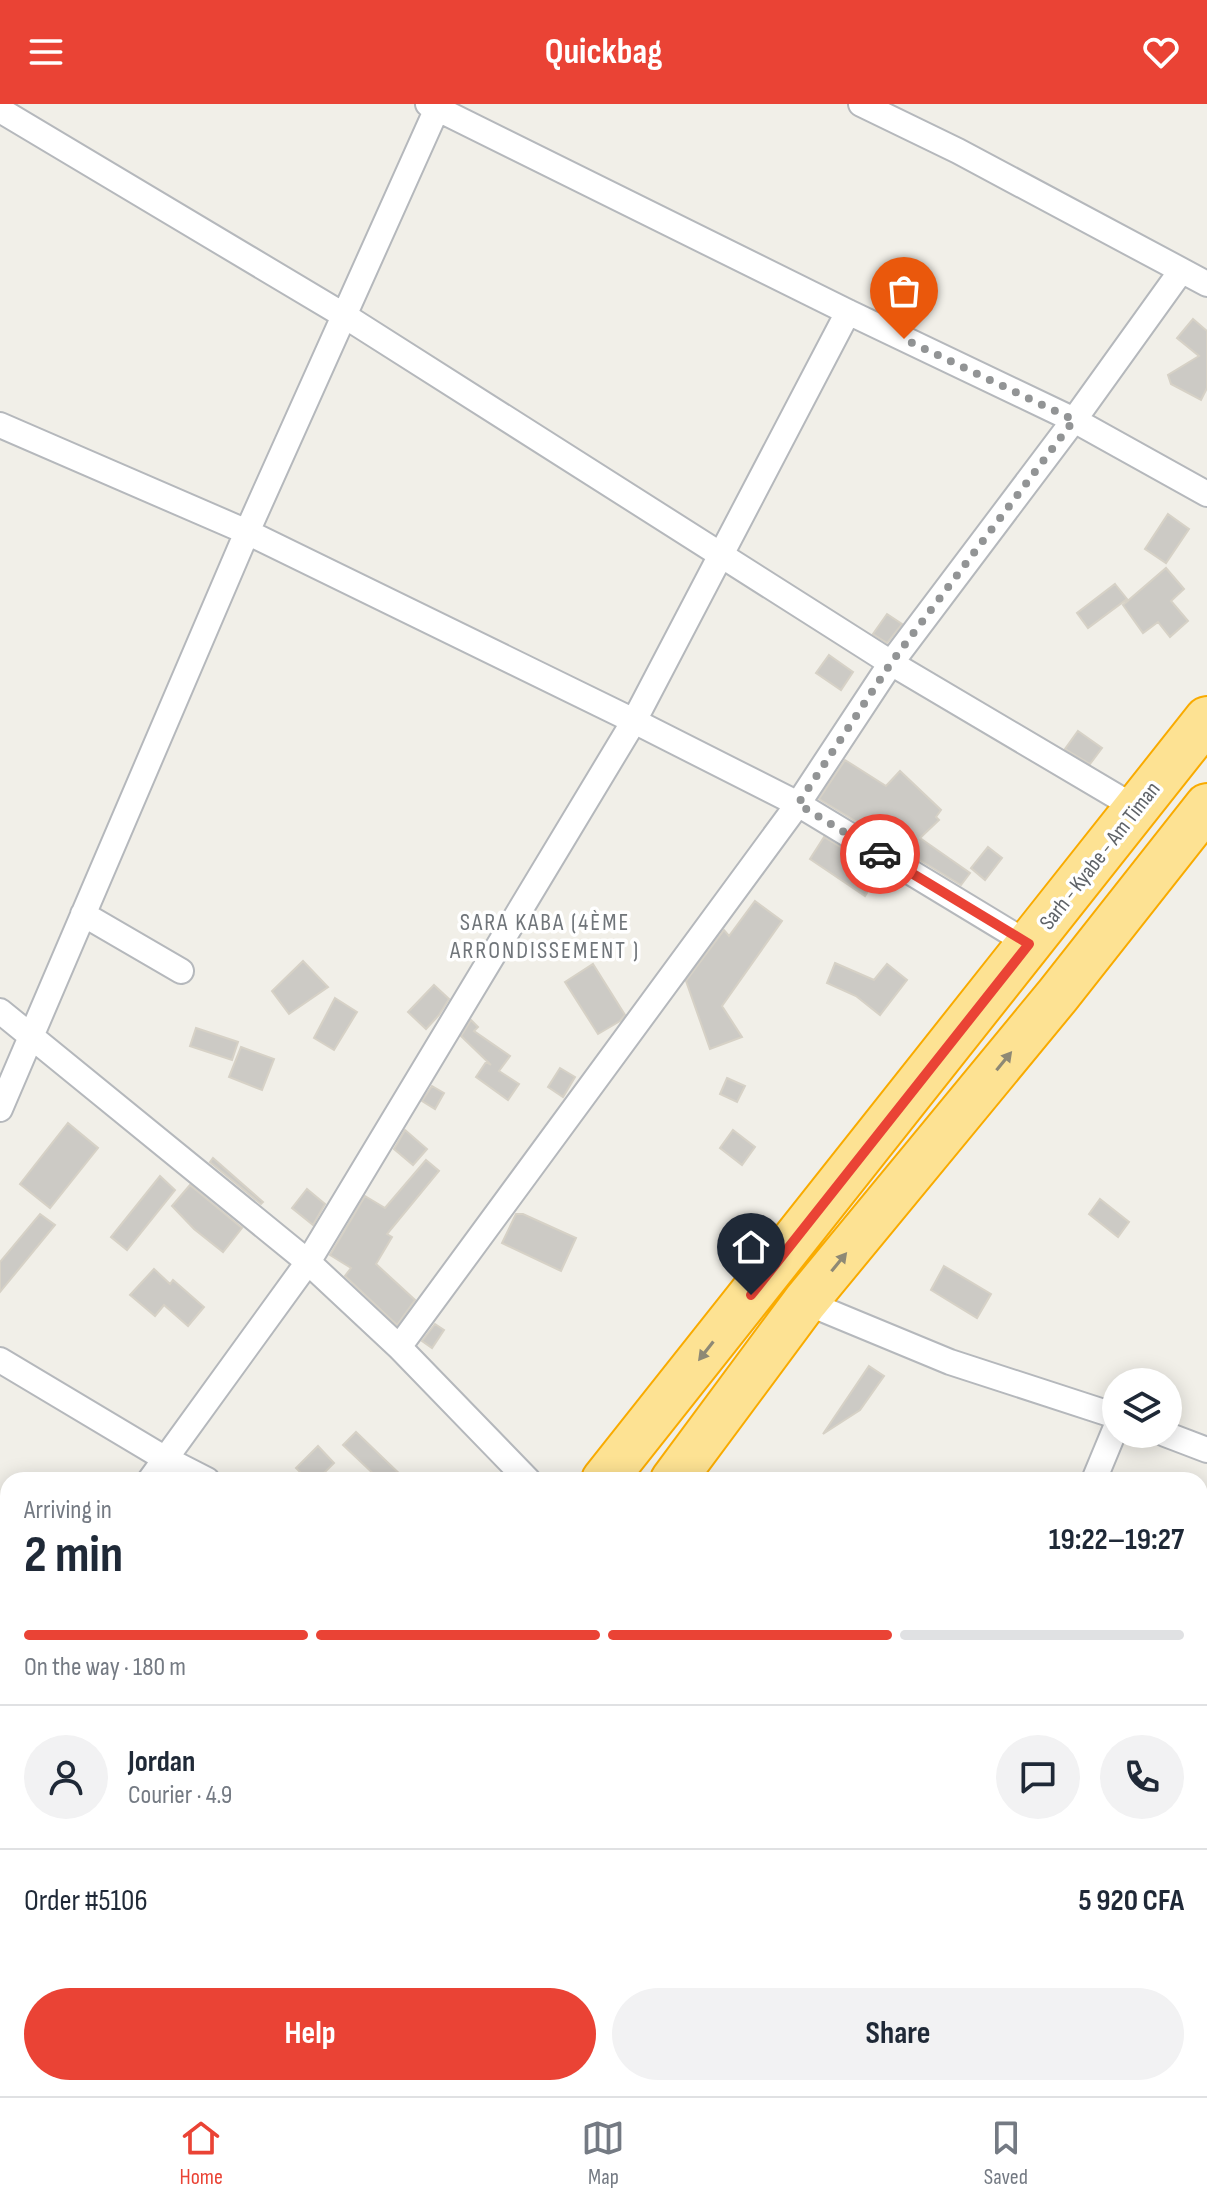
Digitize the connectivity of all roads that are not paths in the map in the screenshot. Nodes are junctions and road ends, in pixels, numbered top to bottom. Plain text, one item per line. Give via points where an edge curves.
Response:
1 (861, 104) edge
2 (434, 106) edge
3 (0, 110) edge
4 (1181, 271) junction
5 (1207, 284) edge
6 (848, 312) junction
7 (345, 316) junction
8 (1074, 420) junction
9 (0, 425) edge
10 (1207, 494) edge
11 (247, 532) junction
12 (721, 554) junction
13 (891, 663) junction
14 (1207, 719) edge
15 (634, 721) junction
16 (798, 804) junction
17 (1136, 808) junction
18 (1200, 829) edge
19 (83, 914) junction
20 (1029, 944) junction
21 (181, 971) dead end
22 (0, 1011) edge
23 (31, 1037) junction
24 (0, 1109) edge
25 (308, 1262) junction
26 (805, 1302) junction
27 (399, 1347) junction
28 (0, 1360) edge
29 (1102, 1411) edge
30 (1182, 1440) edge
31 (1107, 1448) edge
32 (1207, 1450) edge
33 (164, 1458) junction
34 (155, 1472) edge
35 (191, 1472) edge
36 (520, 1472) edge
37 (610, 1472) edge
38 (679, 1472) edge
39 (1097, 1472) edge

1 - 4 street
2 - 6 street
2 - 7 street
3 - 7 street
4 - 5 street
4 - 8 street
6 - 8 street
6 - 12 street
7 - 11 street
7 - 12 street
8 - 10 street
8 - 13 street
9 - 11 street
11 - 15 street
11 - 19 street
12 - 13 street
12 - 15 street
13 - 16 street
13 - 17 street
14 - 17 highway, Sarh - Kyabe - Am Timan
15 - 16 street
15 - 25 street
16 - 20 street
16 - 27 street
17 - 20 highway, Sarh - Kyabe - Am Timan
26 -> 18 highway
19 - 21 street
19 - 23 street
20 -> 37 highway, Sarh - Kyabe - Am Timan
22 - 23 street
23 - 24 street
23 - 25 street
25 - 27 street
25 - 33 street
26 - 29 street via 950,1362
26 - 38 highway
27 - 36 street
28 - 33 street
30 - 32 street
31 - 39 street
33 - 34 street
33 - 35 street

